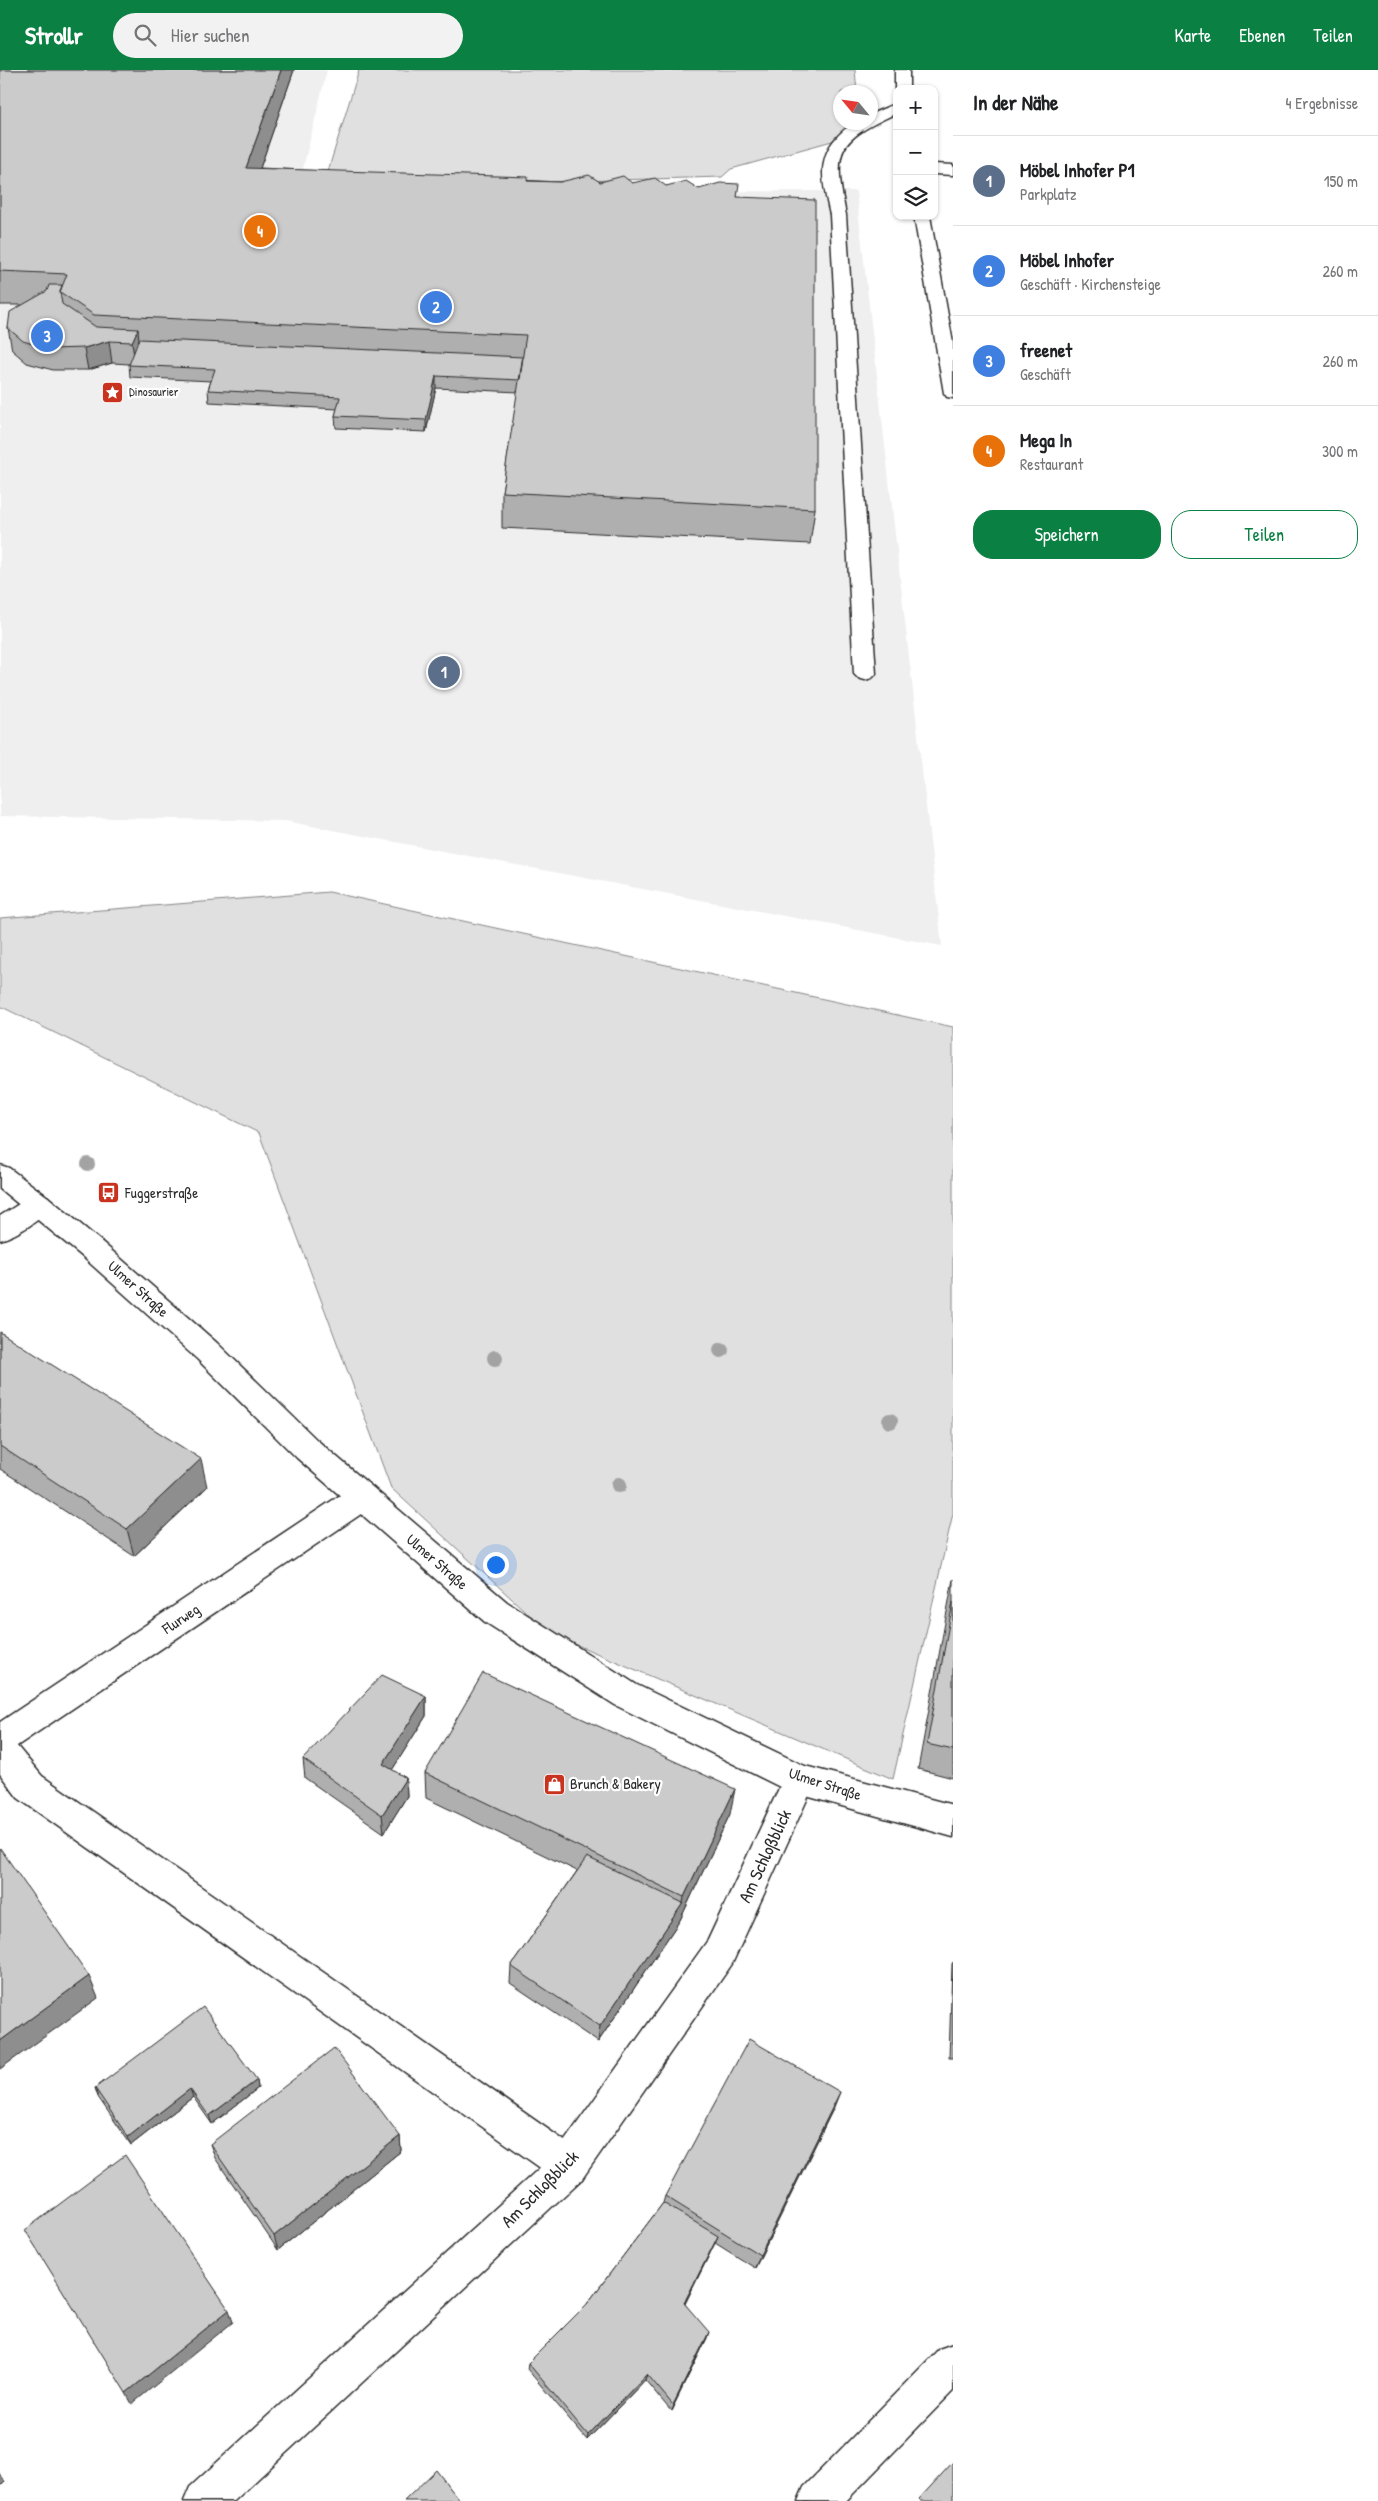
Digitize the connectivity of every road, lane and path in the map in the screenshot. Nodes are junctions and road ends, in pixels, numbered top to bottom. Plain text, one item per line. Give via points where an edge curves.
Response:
1 (902, 70) edge
2 (902, 85) edge
3 (893, 109) edge
4 (878, 115) edge
5 (854, 130) edge
6 (938, 169) edge
7 (953, 170) edge
8 (923, 220) edge
9 (953, 393) edge
10 (865, 674) dead end
11 (0, 1176) edge
12 (39, 1204) junction
13 (0, 1230) edge
14 (362, 1497) junction
15 (0, 1740) edge
16 (0, 1750) edge
17 (800, 1780) junction
18 (953, 1821) edge
19 (569, 2166) junction
20 (953, 2363) edge
21 (204, 2501) edge
22 (818, 2501) edge

1 - 2 street
3 - 4 street
5 - 10 street via 835,146 829,167 838,216
6 - 7 street
8 - 9 street
11 - 12 street, Ulmer Straße
12 - 13 street
12 - 14 street, Ulmer Straße via 163,1311
14 - 15 street, Flurweg
14 - 17 street, Ulmer Straße via 504,1617 626,1695
16 - 19 street via 30,1787
17 - 18 street, Ulmer Straße
17 - 19 street, Am Schloßblick via 720,1952
19 - 21 street, Am Schloßblick
20 - 22 street

